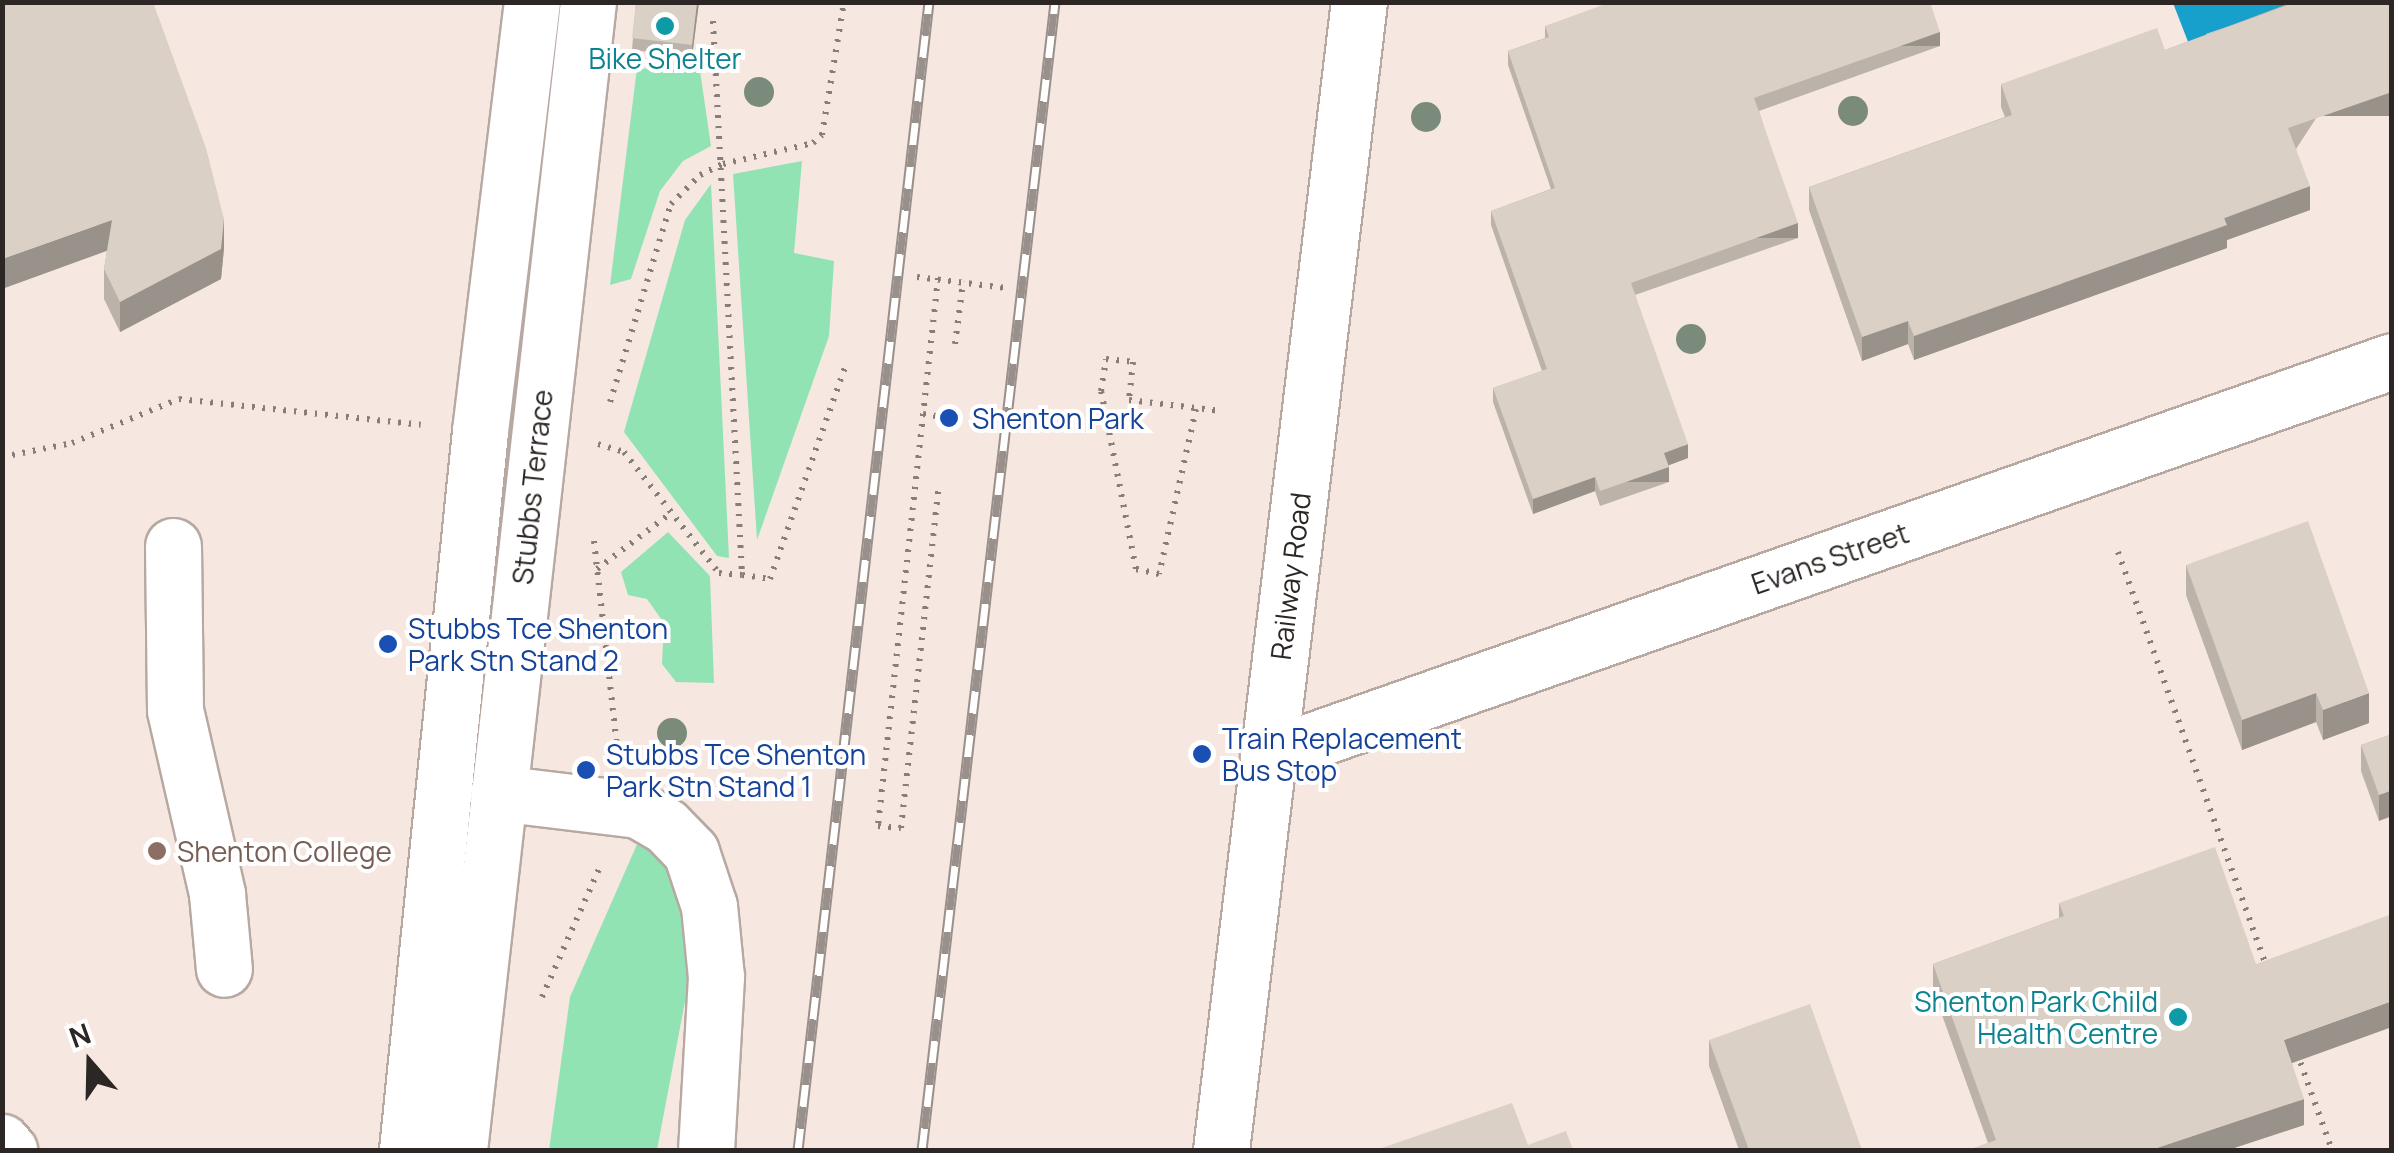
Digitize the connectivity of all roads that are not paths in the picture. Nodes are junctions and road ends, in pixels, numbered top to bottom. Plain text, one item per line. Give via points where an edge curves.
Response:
1 (532, 2) edge
2 (588, 2) edge
3 (1359, 2) edge
4 (2392, 361) edge
5 (173, 546) dead end
6 (1268, 756) junction
7 (498, 793) junction
8 (224, 969) dead end
9 (2, 1142) edge
10 (10, 1150) edge
11 (407, 1150) edge
12 (458, 1150) edge
13 (706, 1150) edge
14 (1221, 1150) edge

1 - 11 main road, Stubbs Terrace via 480,431
2 - 7 main road, Stubbs Terrace
3 - 6 main road, Railway Road
4 - 6 main road, Evans Street
5 - 8 main road via 175,710 217,894
6 - 14 main road, Railway Road
7 - 12 main road, Stubbs Terrace
7 - 13 main road via 638,810 691,852 710,906 716,978
9 - 10 main road

